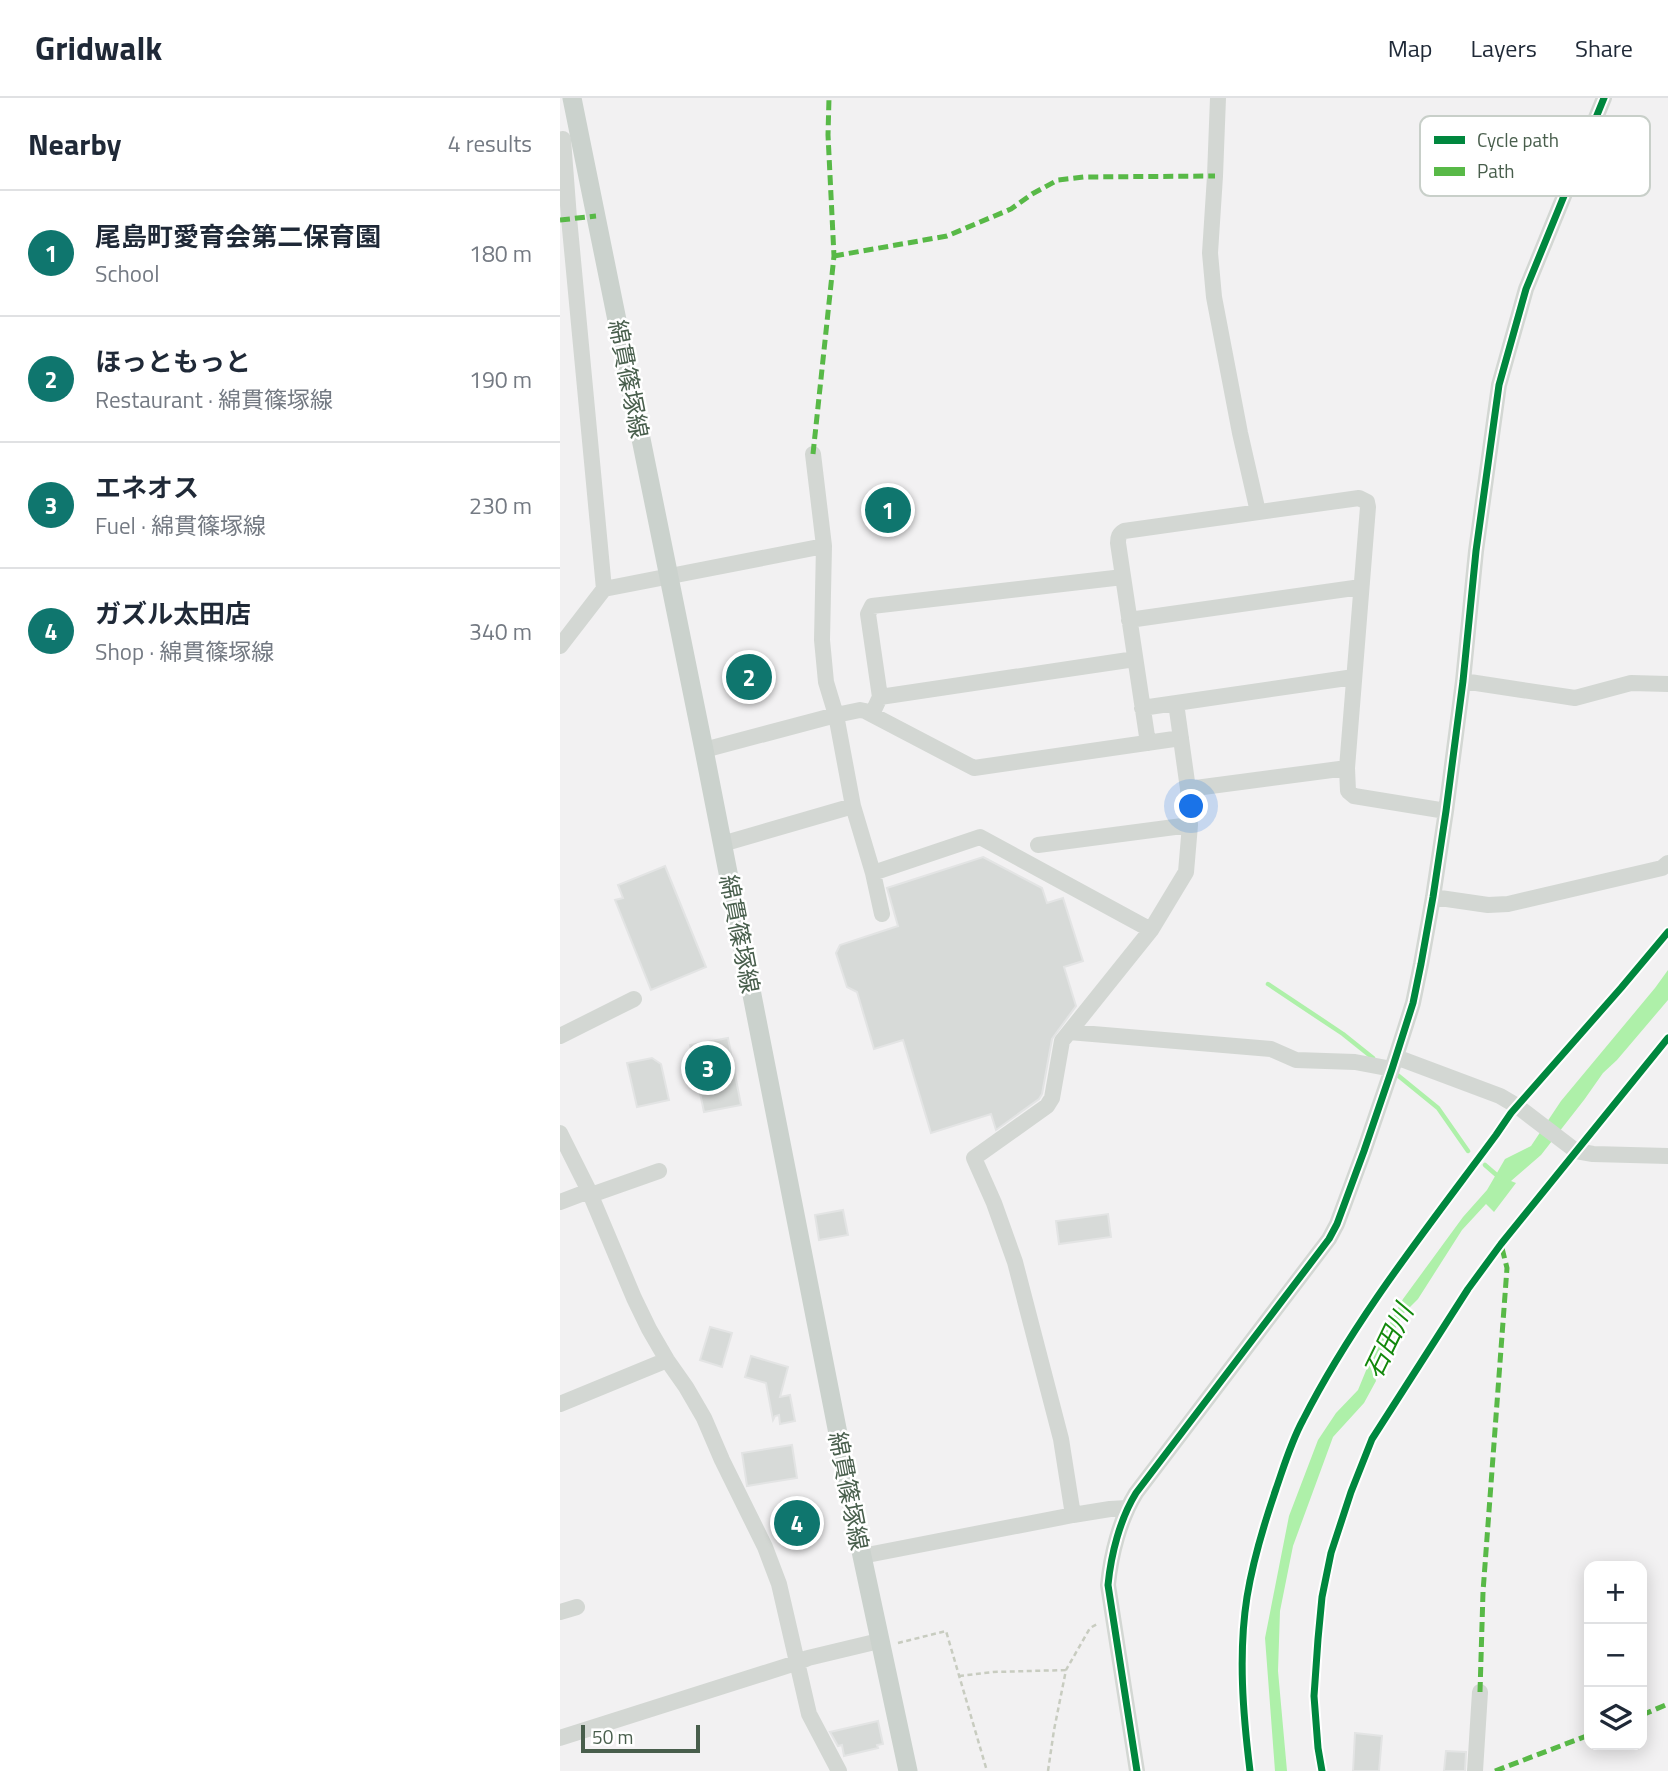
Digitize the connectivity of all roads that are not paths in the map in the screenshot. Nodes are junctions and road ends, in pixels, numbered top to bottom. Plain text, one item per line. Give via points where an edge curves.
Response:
1 (572, 98) edge
2 (1218, 98) edge
3 (1604, 98) edge
4 (1597, 116) edge
5 (568, 138) edge
6 (1564, 196) edge
7 (813, 453) dead end
8 (1258, 512) junction
9 (824, 546) junction
10 (1123, 577) junction
11 (668, 578) junction
12 (1361, 587) junction
13 (604, 589) junction
14 (1129, 620) junction
15 (560, 646) edge
16 (1135, 659) junction
17 (1354, 677) junction
18 (1463, 681) junction
19 (1668, 684) edge
20 (880, 697) junction
21 (1176, 703) junction
22 (1142, 708) junction
23 (872, 714) junction
24 (836, 715) junction
25 (1181, 738) junction
26 (1148, 743) junction
27 (704, 750) junction
28 (1348, 768) junction
29 (1188, 789) junction
30 (853, 806) junction
31 (1446, 811) junction
32 (1190, 825) junction
33 (722, 844) junction
34 (1038, 845) dead end
35 (1668, 863) edge
36 (873, 873) junction
37 (1433, 897) junction
38 (882, 914) dead end
39 (1151, 930) junction
40 (634, 999) dead end
41 (1069, 1032) junction
42 (560, 1036) edge
43 (1394, 1063) junction
44 (560, 1133) edge
45 (1668, 1156) edge
46 (659, 1171) dead end
47 (590, 1193) junction
48 (560, 1202) edge
49 (667, 1360) junction
50 (560, 1404) edge
51 (1127, 1508) junction
52 (1073, 1515) junction
53 (862, 1556) junction
54 (577, 1607) dead end
55 (560, 1612) edge
56 (886, 1642) junction
57 (796, 1663) junction
58 (1480, 1692) dead end
59 (560, 1738) edge
60 (839, 1771) edge
61 (908, 1771) edge
62 (1137, 1771) edge
63 (1475, 1771) edge

1 - 5 main road, 綿貫篠塚線
2 - 8 street via 1210,253 1213,297
3 - 4 street
5 - 11 main road, 綿貫篠塚線
5 - 13 street via 569,218
6 - 18 street via 1526,289 1499,385
7 - 9 street
8 - 10 street via 1124,531 1118,537
8 - 12 street via 1364,499 1368,507
9 - 11 street
9 - 24 street via 822,640 826,682
10 - 14 street
10 - 20 street via 872,606 868,614
11 - 13 street
11 - 27 main road, 綿貫篠塚線
12 - 14 street
12 - 17 street
13 - 15 street
14 - 16 street
16 - 20 street
16 - 22 street
17 - 21 street
17 - 28 street
18 - 19 street via 1575,698 1631,683
18 - 31 street
20 - 23 street
21 - 22 street
21 - 25 street
22 - 26 street
23 - 24 street via 860,710
23 - 26 street via 974,768
24 - 27 street
24 - 30 street
25 - 26 street
25 - 29 street
27 - 33 main road, 綿貫篠塚線
28 - 29 street
28 - 31 street via 1347,787 1354,796
29 - 32 street
30 - 33 street
30 - 36 street
31 - 37 street
32 - 34 street
32 - 39 street via 1186,872
33 - 53 main road, 綿貫篠塚線
35 - 37 street via 1497,905
36 - 38 street
36 - 39 street via 980,837
37 - 43 street via 1413,1003
39 - 41 street
40 - 42 street
41 - 43 street via 1271,1049 1296,1060
41 - 52 street via 1062,1041 1047,1105 974,1158 1015,1262 1056,1416
43 - 45 street via 1500,1096 1576,1151
43 - 51 street via 1329,1239
44 - 47 street
46 - 47 street
47 - 48 street
47 - 49 street via 634,1298
49 - 50 street
49 - 57 street via 704,1418 773,1566
51 - 52 street
51 - 62 street via 1108,1585
52 - 53 street
53 - 56 main road, 綿貫篠塚線
54 - 55 street
56 - 57 street
56 - 61 main road, 綿貫篠塚線
57 - 59 street
57 - 60 street via 809,1714
58 - 63 street

